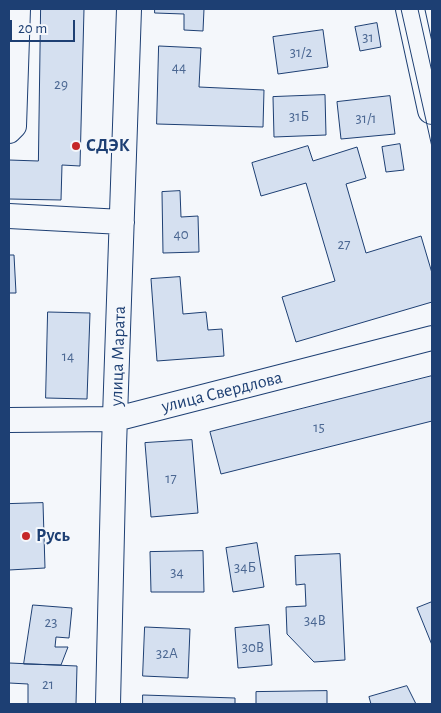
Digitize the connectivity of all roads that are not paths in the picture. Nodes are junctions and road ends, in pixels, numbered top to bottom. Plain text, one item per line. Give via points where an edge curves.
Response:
1 (18, 9) edge
2 (129, 9) edge
3 (410, 9) edge
4 (432, 110) edge
5 (9, 131) edge
6 (9, 216) edge
7 (122, 222) junction
8 (432, 338) edge
9 (116, 419) junction
10 (9, 420) edge
11 (108, 704) edge

1 - 5 street via 14,126
2 - 7 street, улица Марата
3 - 4 main road
6 - 7 street
7 - 9 street, улица Марата
8 - 9 street, улица Свердлова
9 - 10 street, улица Свердлова
9 - 11 street, улица Марата

